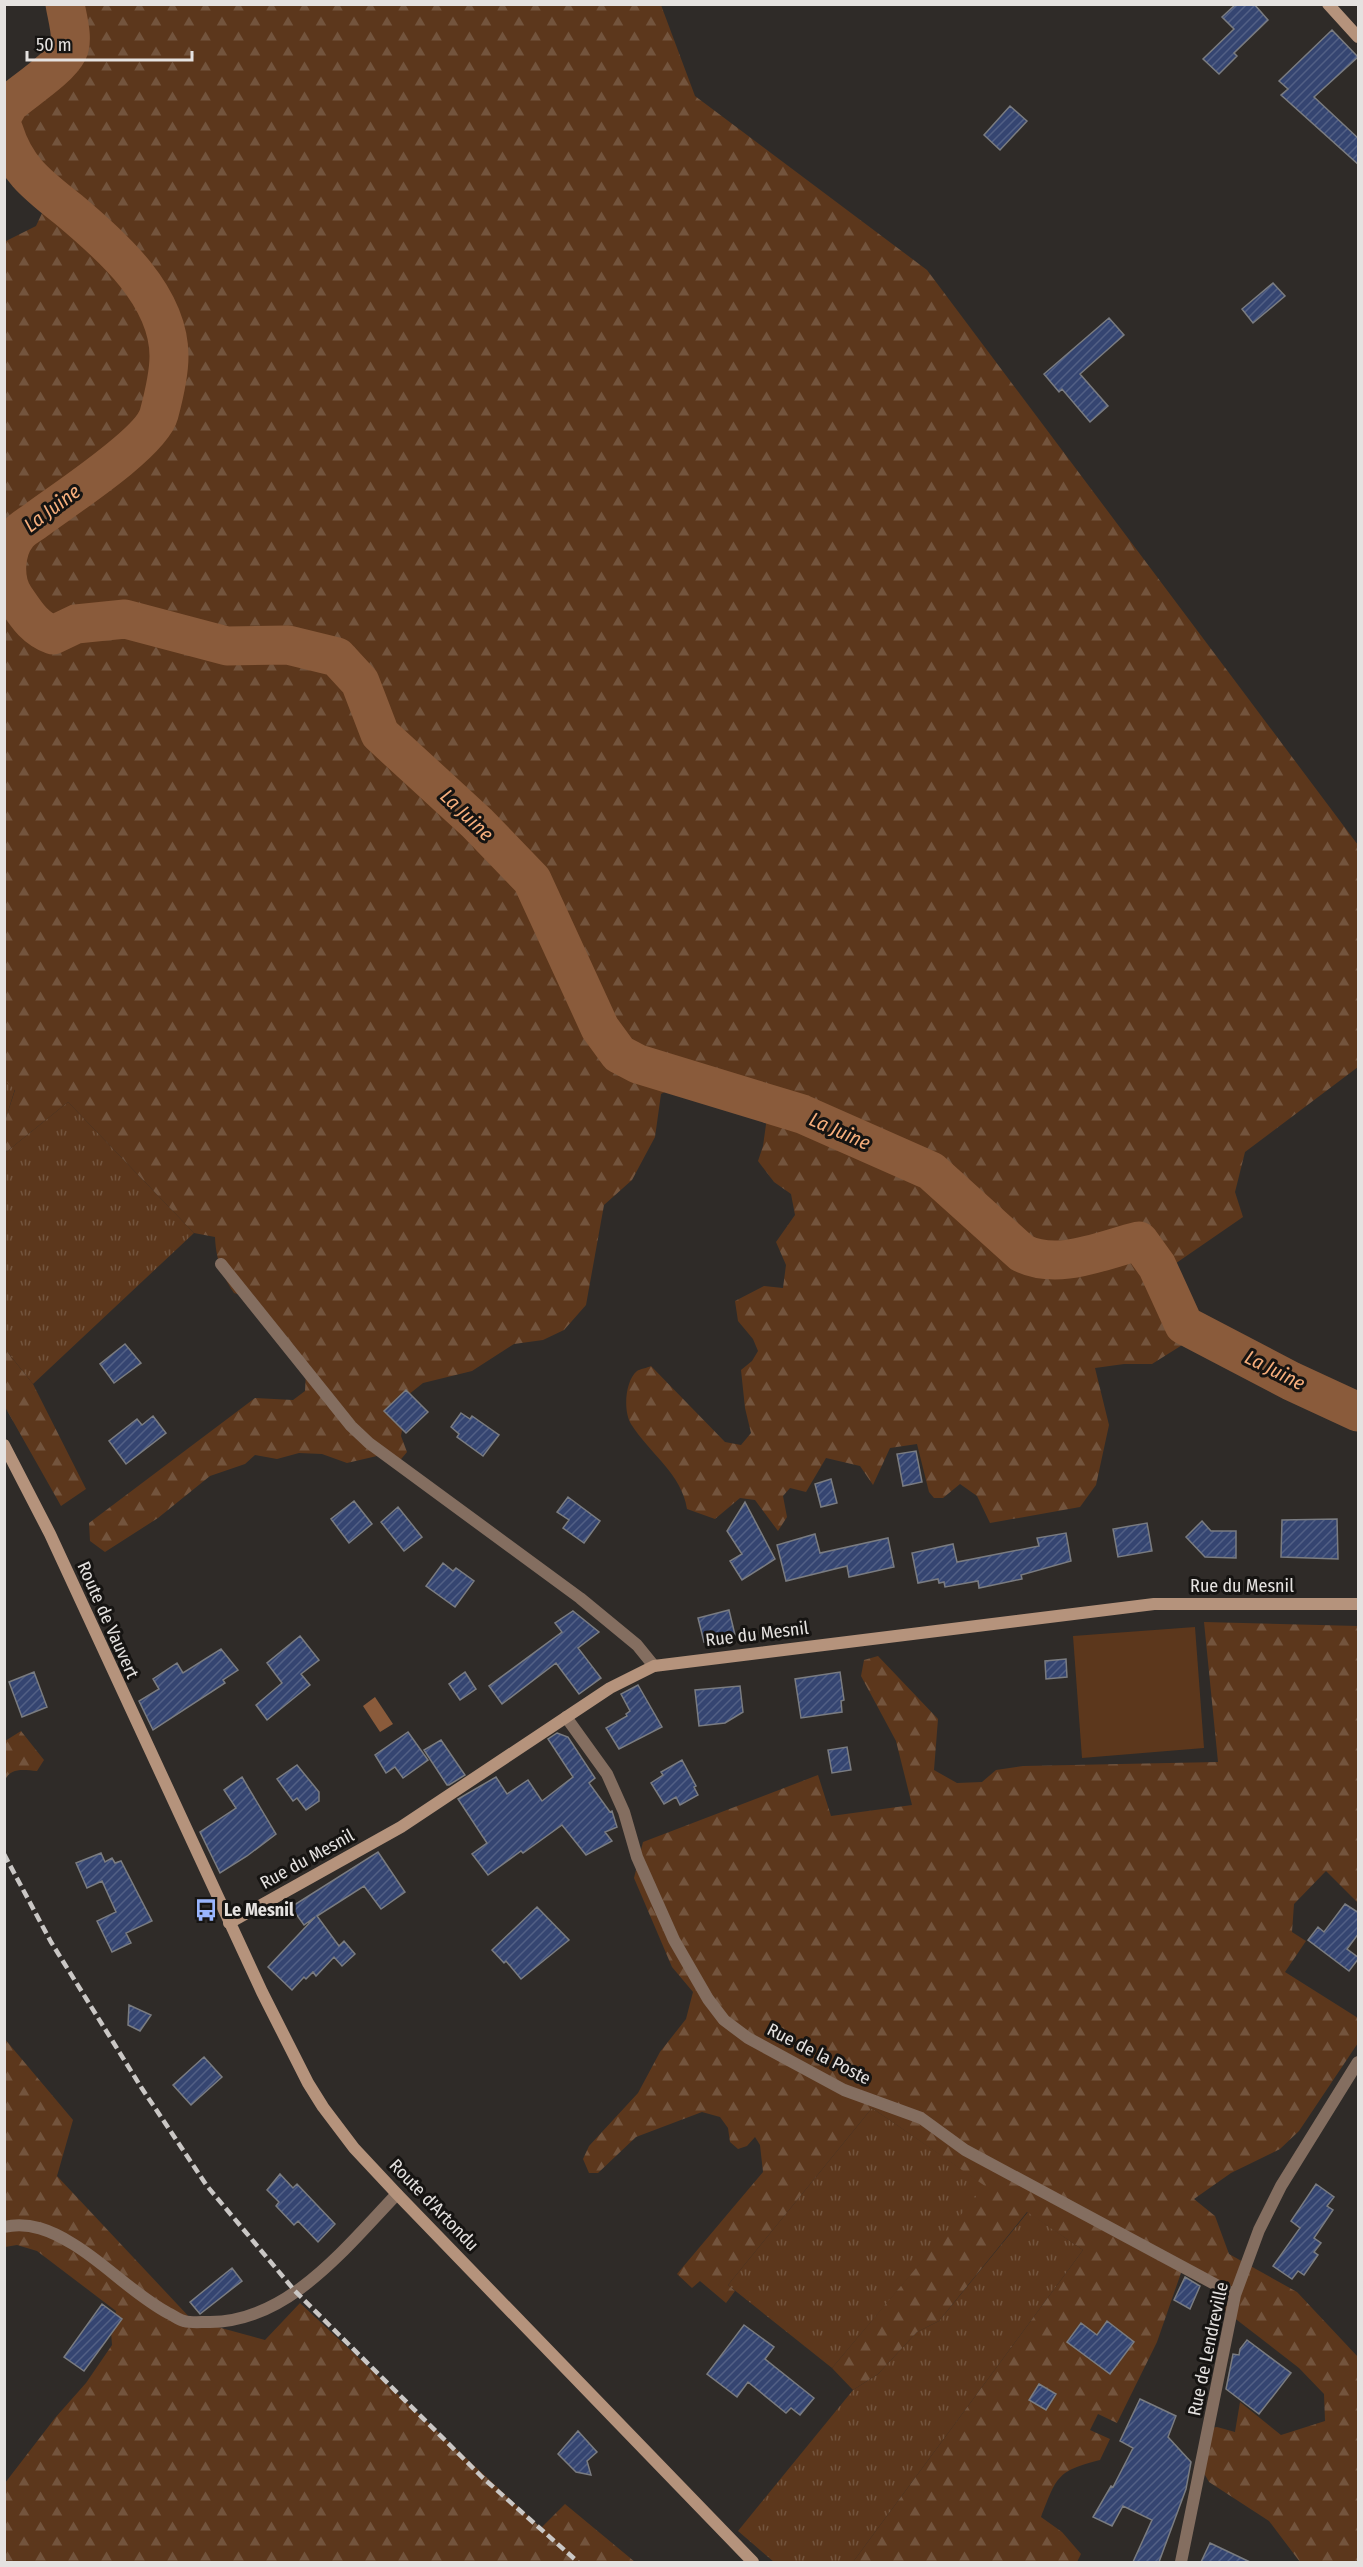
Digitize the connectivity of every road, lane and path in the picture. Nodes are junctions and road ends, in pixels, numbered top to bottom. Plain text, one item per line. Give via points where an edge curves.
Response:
1 (1328, 4) edge
2 (1359, 37) edge
3 (220, 1264) dead end
4 (4, 1445) edge
5 (1359, 1604) edge
6 (654, 1666) junction
7 (566, 1717) junction
8 (178, 1810) joint
9 (229, 1923) junction
10 (1359, 2062) edge
11 (397, 2194) junction
12 (4, 2227) edge
13 (1235, 2295) junction
14 (753, 2562) edge
15 (1181, 2562) edge

1 - 2 main road
3 - 6 street via 369,1443 580,1598 636,1645
4 - 8 main road, Route de Vauvert via 50,1534
5 - 6 main road, Rue du Mesnil via 1154,1604
6 - 7 main road, Rue du Mesnil via 610,1688
7 - 9 main road, Rue du Mesnil via 401,1827
7 - 13 street, Rue de la Poste via 607,1774 624,1812 637,1857 674,1940 724,2020 748,2038 844,2090 921,2118 965,2150
8 - 9 main road, Route d'Artondu
9 - 11 main road, Route d'Artondu via 323,2108
10 - 13 street, Rue de Lendreville via 1281,2186 1259,2230
11 - 12 street via 335,2259 295,2291 259,2314 222,2322 184,2322 150,2303 84,2251 51,2231 17,2224
11 - 14 main road, Route d'Artondu
13 - 15 street, Rue de Lendreville

